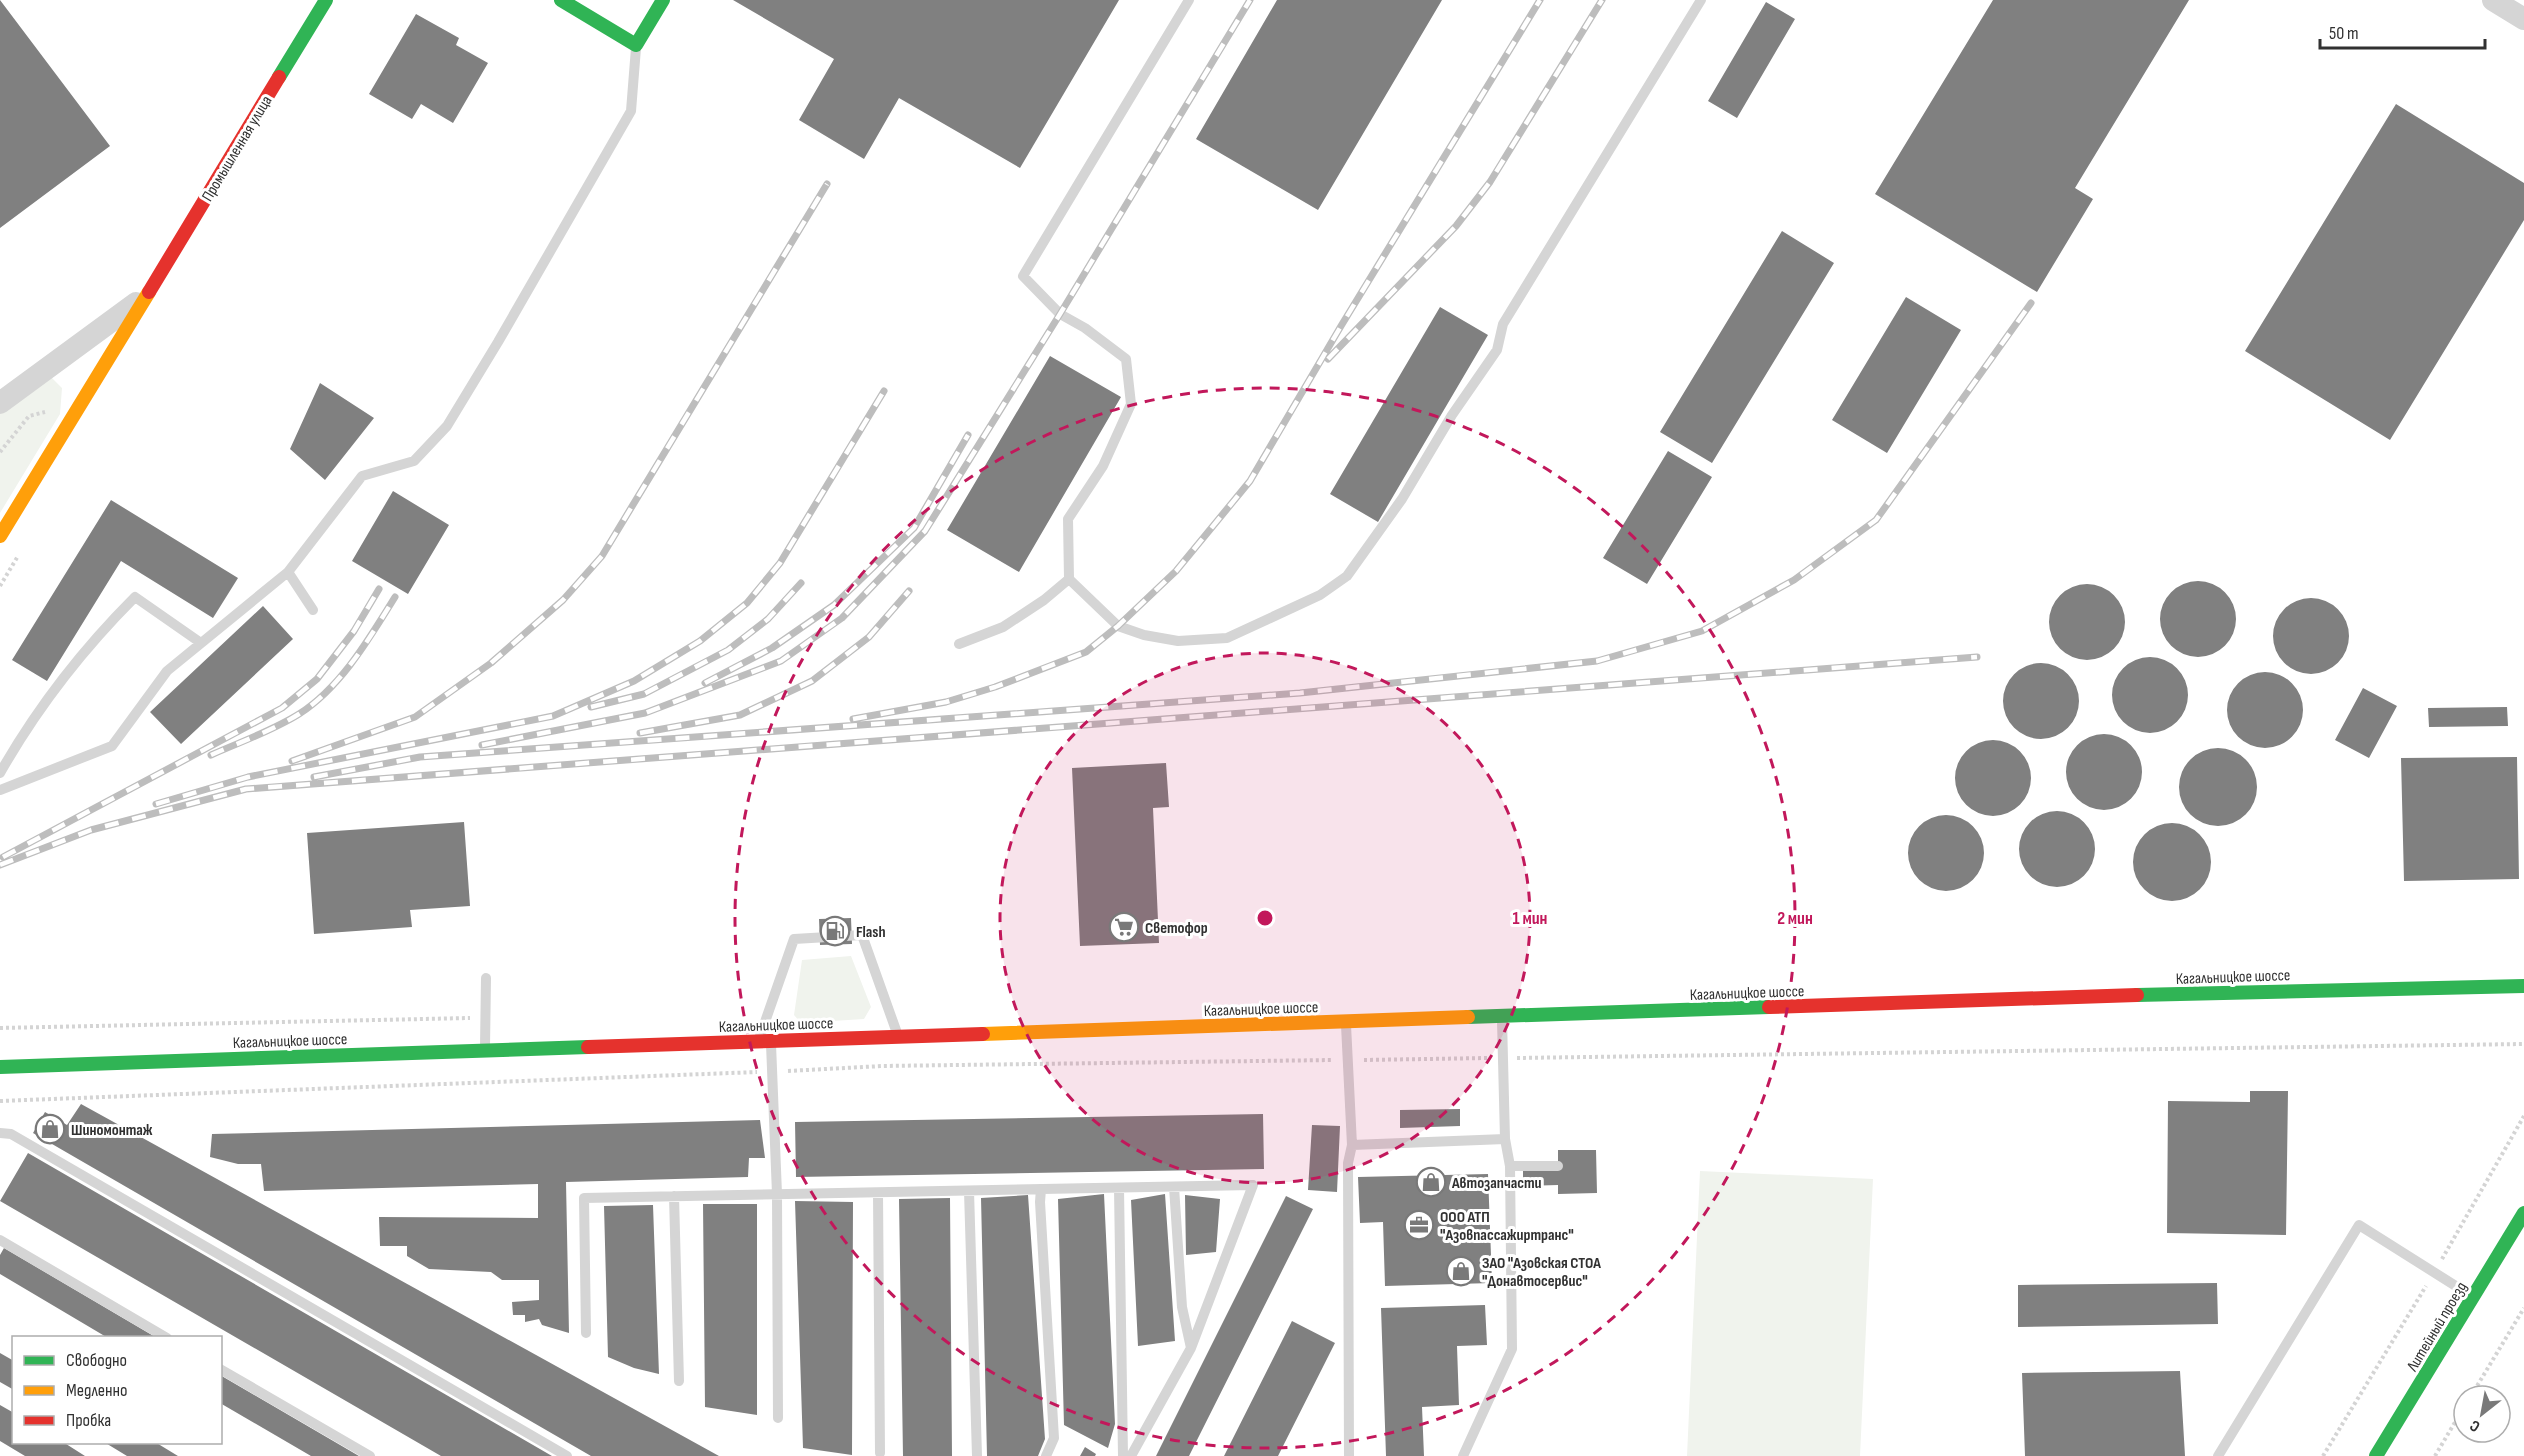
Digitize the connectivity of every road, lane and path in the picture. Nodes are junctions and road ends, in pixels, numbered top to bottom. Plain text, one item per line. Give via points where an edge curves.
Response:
1 (326, 0) edge
2 (561, 0) edge
3 (663, 0) edge
4 (1189, 0) edge
5 (1701, 0) edge
6 (2493, 0) edge
7 (2524, 19) edge
8 (636, 45) junction
9 (147, 295) junction
10 (0, 403) edge
11 (0, 536) edge
12 (288, 572) junction
13 (1069, 579) junction
14 (314, 610) dead end
15 (201, 643) junction
16 (958, 644) dead end
17 (0, 773) edge
18 (0, 790) edge
19 (486, 978) dead end
20 (2524, 986) edge
21 (485, 1017) junction
22 (1502, 1017) junction
23 (1346, 1021) junction
24 (0, 1028) edge
25 (898, 1036) junction
26 (765, 1041) junction
27 (2524, 1044) edge
28 (485, 1050) junction
29 (1504, 1058) junction
30 (1348, 1060) junction
31 (0, 1066) edge
32 (772, 1072) junction
33 (0, 1101) edge
34 (0, 1132) edge
35 (1505, 1139) junction
36 (1352, 1145) junction
37 (1510, 1166) junction
38 (1558, 1166) dead end
39 (1174, 1187) junction
40 (1119, 1188) junction
41 (1041, 1190) junction
42 (969, 1191) junction
43 (878, 1193) junction
44 (777, 1194) junction
45 (674, 1197) junction
46 (2524, 1213) edge
47 (0, 1240) edge
48 (2473, 1297) junction
49 (2524, 1308) edge
50 (586, 1333) dead end
51 (164, 1336) edge
52 (1191, 1348) junction
53 (222, 1370) edge
54 (679, 1381) dead end
55 (2478, 1384) edge
56 (778, 1418) dead end
57 (2452, 1427) edge
58 (880, 1453) dead end
59 (370, 1456) edge
60 (567, 1456) edge
61 (977, 1456) edge
62 (1046, 1456) edge
63 (1123, 1456) edge
64 (1131, 1456) edge
65 (1349, 1456) edge
66 (1463, 1456) edge
67 (2218, 1456) edge
68 (2376, 1456) edge
69 (2434, 1456) edge

1 - 9 main road, Промышленная улица
2 - 8 main road
3 - 8 main road
4 - 13 lane via 1023,276 1060,314 1126,359 1131,405 1102,466 1068,519
5 - 13 lane via 1503,324 1497,350 1452,415 1402,500 1347,576 1320,595 1227,638 1178,641 1118,626
6 - 7 street
8 - 12 lane via 631,111 447,426 414,461 362,476
9 - 10 street, Промышленная улица
9 - 11 main road, Промышленная улица
12 - 14 lane
12 - 15 lane
13 - 16 lane via 1003,627
15 - 17 lane via 135,597 68,672 24,730
15 - 18 lane via 167,671 112,746
19 - 21 lane
20 - 22 main road, Кагальницкое шоссе
21 - 24 path
21 - 28 lane
22 - 23 main road, Кагальницкое шоссе
22 - 29 lane
23 - 25 main road, Кагальницкое шоссе
23 - 30 lane
25 - 26 main road, Кагальницкое шоссе
25 - 26 lane via 862,935 794,939
26 - 28 main road, Кагальницкое шоссе
26 - 32 lane
27 - 29 path
28 - 31 main road, Кагальницкое шоссе
29 - 30 path
29 - 35 lane
30 - 32 path via 882,1066
30 - 36 lane
32 - 33 path
32 - 44 lane
34 - 60 lane via 10,1134
35 - 36 lane
35 - 37 lane
36 - 65 lane via 1348,1164
37 - 38 lane
37 - 66 lane via 1512,1349
39 - 40 lane
39 - 52 lane via 1182,1307
39 - 52 lane via 1252,1185
40 - 41 lane
40 - 63 lane
41 - 42 lane
41 - 62 lane via 1054,1438
42 - 43 lane
42 - 61 lane
43 - 44 lane
43 - 58 lane
44 - 45 lane
44 - 56 lane
45 - 50 lane via 584,1198
45 - 54 lane
46 - 48 main road, Литейный проезд
47 - 51 lane
48 - 67 lane via 2359,1225
48 - 68 main road, Литейный проезд
49 - 55 path
52 - 64 lane
53 - 59 lane
57 - 69 path

